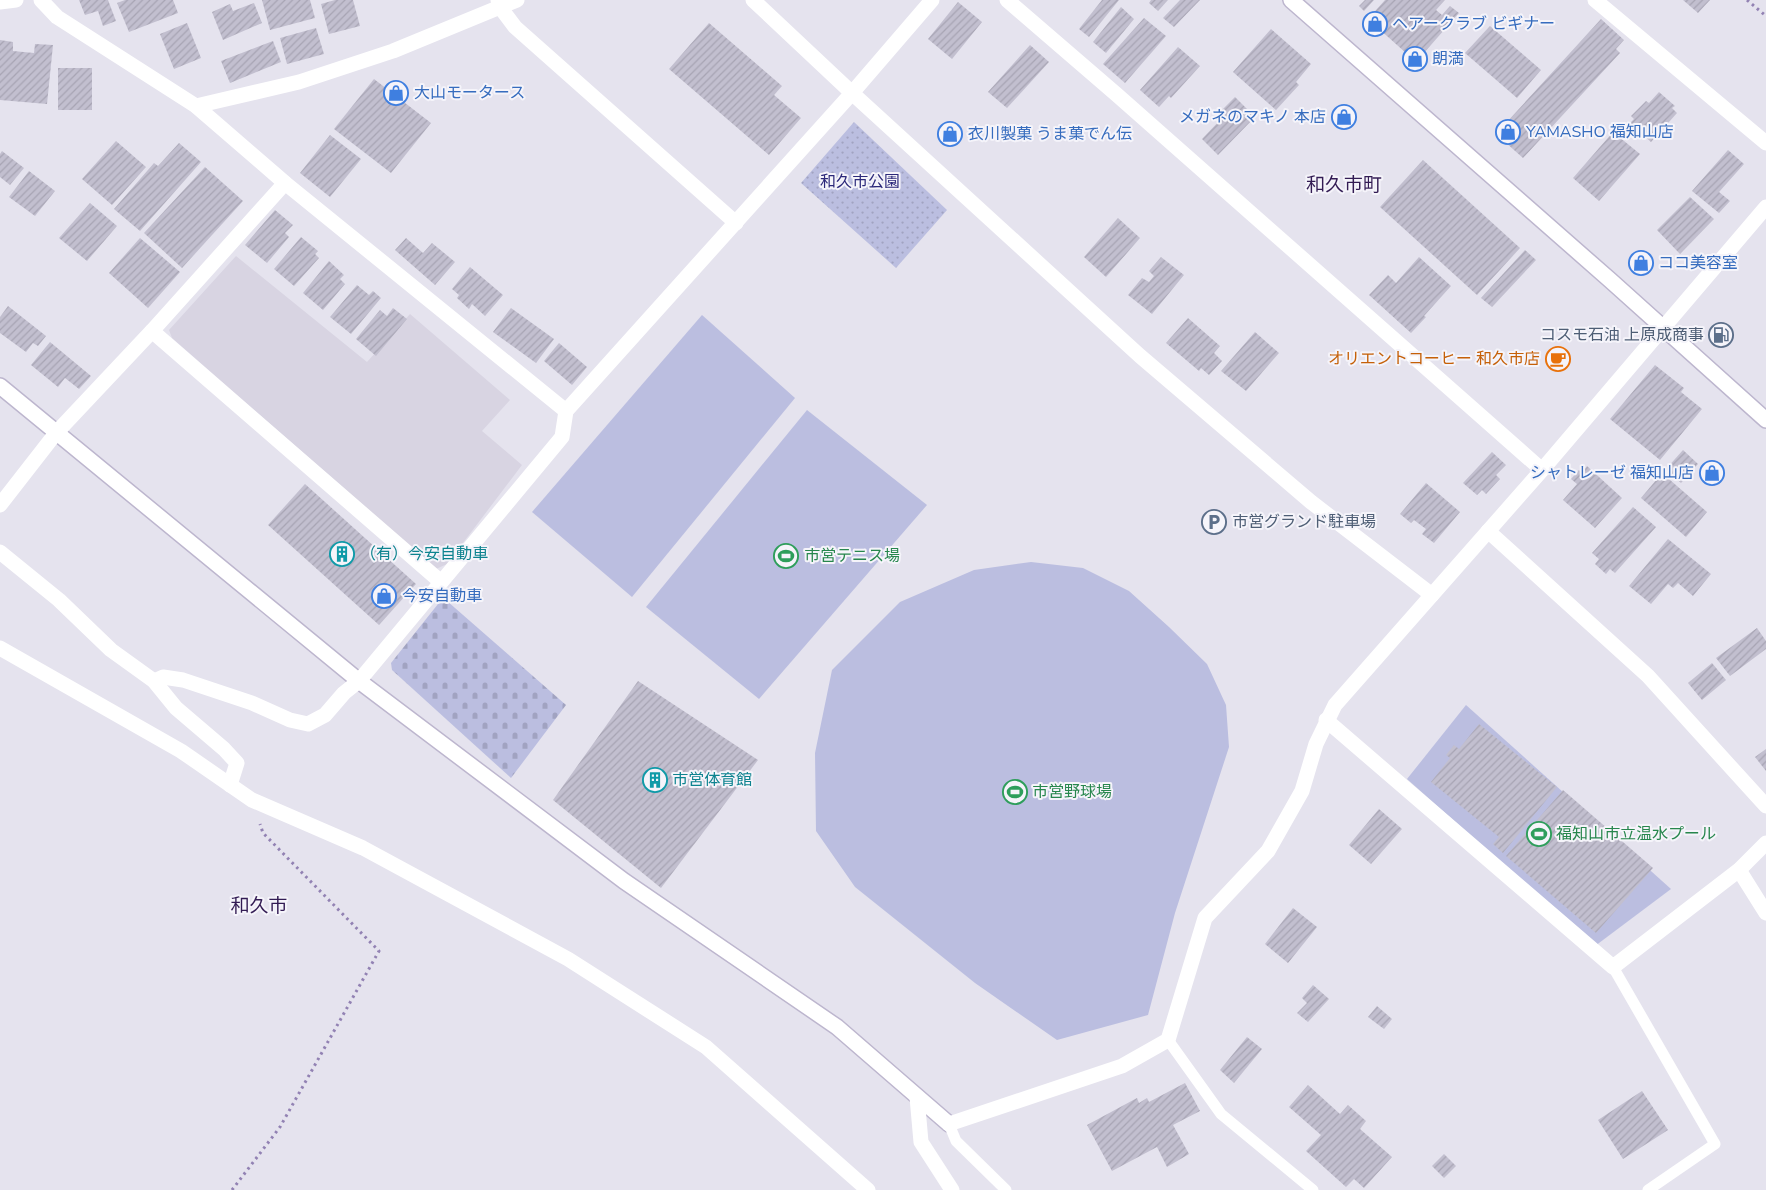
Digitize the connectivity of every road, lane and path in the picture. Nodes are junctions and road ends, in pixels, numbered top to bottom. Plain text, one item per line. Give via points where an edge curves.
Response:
1 (16, 0) edge
2 (42, 0) edge
3 (517, 0) edge
4 (753, 0) edge
5 (932, 0) edge
6 (1007, 0) edge
7 (1291, 0) edge
8 (1595, 0) edge
9 (1747, 0) edge
10 (0, 2) edge
11 (499, 4) edge
12 (1766, 16) edge
13 (852, 93) junction
14 (196, 106) junction
15 (1766, 143) edge
16 (285, 183) junction
17 (1766, 207) edge
18 (736, 223) junction
19 (1664, 328) junction
20 (152, 331) junction
21 (0, 386) edge
22 (566, 411) junction
23 (1766, 420) edge
24 (56, 433) junction
25 (1542, 470) junction
26 (0, 505) edge
27 (1488, 531) junction
28 (0, 552) edge
29 (441, 582) junction
30 (1432, 595) junction
31 (0, 648) edge
32 (154, 681) junction
33 (358, 681) junction
34 (1326, 720) junction
35 (230, 785) junction
36 (252, 800) junction
37 (1766, 806) edge
38 (1766, 844) edge
39 (1739, 870) junction
40 (1766, 913) edge
41 (1613, 967) junction
42 (1168, 1040) junction
43 (917, 1097) junction
44 (949, 1124) junction
45 (232, 1190) edge
46 (868, 1190) edge
47 (952, 1190) edge
48 (1006, 1190) edge
49 (1313, 1190) edge
50 (1648, 1190) edge

1 - 10 street
2 - 14 street via 57,17
3 - 11 street
4 - 13 street
5 - 13 street
6 - 25 street
7 - 19 street
8 - 15 street
9 - 12 path
11 - 14 street via 392,51 299,82
11 - 18 street via 516,27
13 - 18 street
13 - 30 street via 1140,356 1312,502
14 - 16 street
16 - 20 street
16 - 22 street
17 - 19 street
18 - 22 street
19 - 23 street
19 - 25 street
20 - 24 street
20 - 29 street
21 - 24 street
22 - 29 street via 562,436
24 - 26 street
24 - 33 street
25 - 27 street
27 - 30 street
27 - 37 street via 1648,676
28 - 32 street via 59,600 111,650
29 - 33 street
30 - 34 street via 1335,705
31 - 35 street via 181,751
32 - 33 street via 163,677 183,680 308,724 325,715
32 - 35 street via 176,708 237,764
33 - 43 street via 624,881 837,1027
34 - 41 street
34 - 42 street via 1302,792 1268,852 1204,918
35 - 36 street
36 - 45 path via 263,833 380,951 280,1127
36 - 46 street via 362,848 568,959 706,1048
38 - 39 street
39 - 40 street
39 - 41 street
41 - 50 lane via 1715,1144
42 - 44 street via 1122,1066
42 - 49 lane via 1221,1114
43 - 44 street
43 - 47 street via 921,1142
44 - 48 lane via 956,1142

